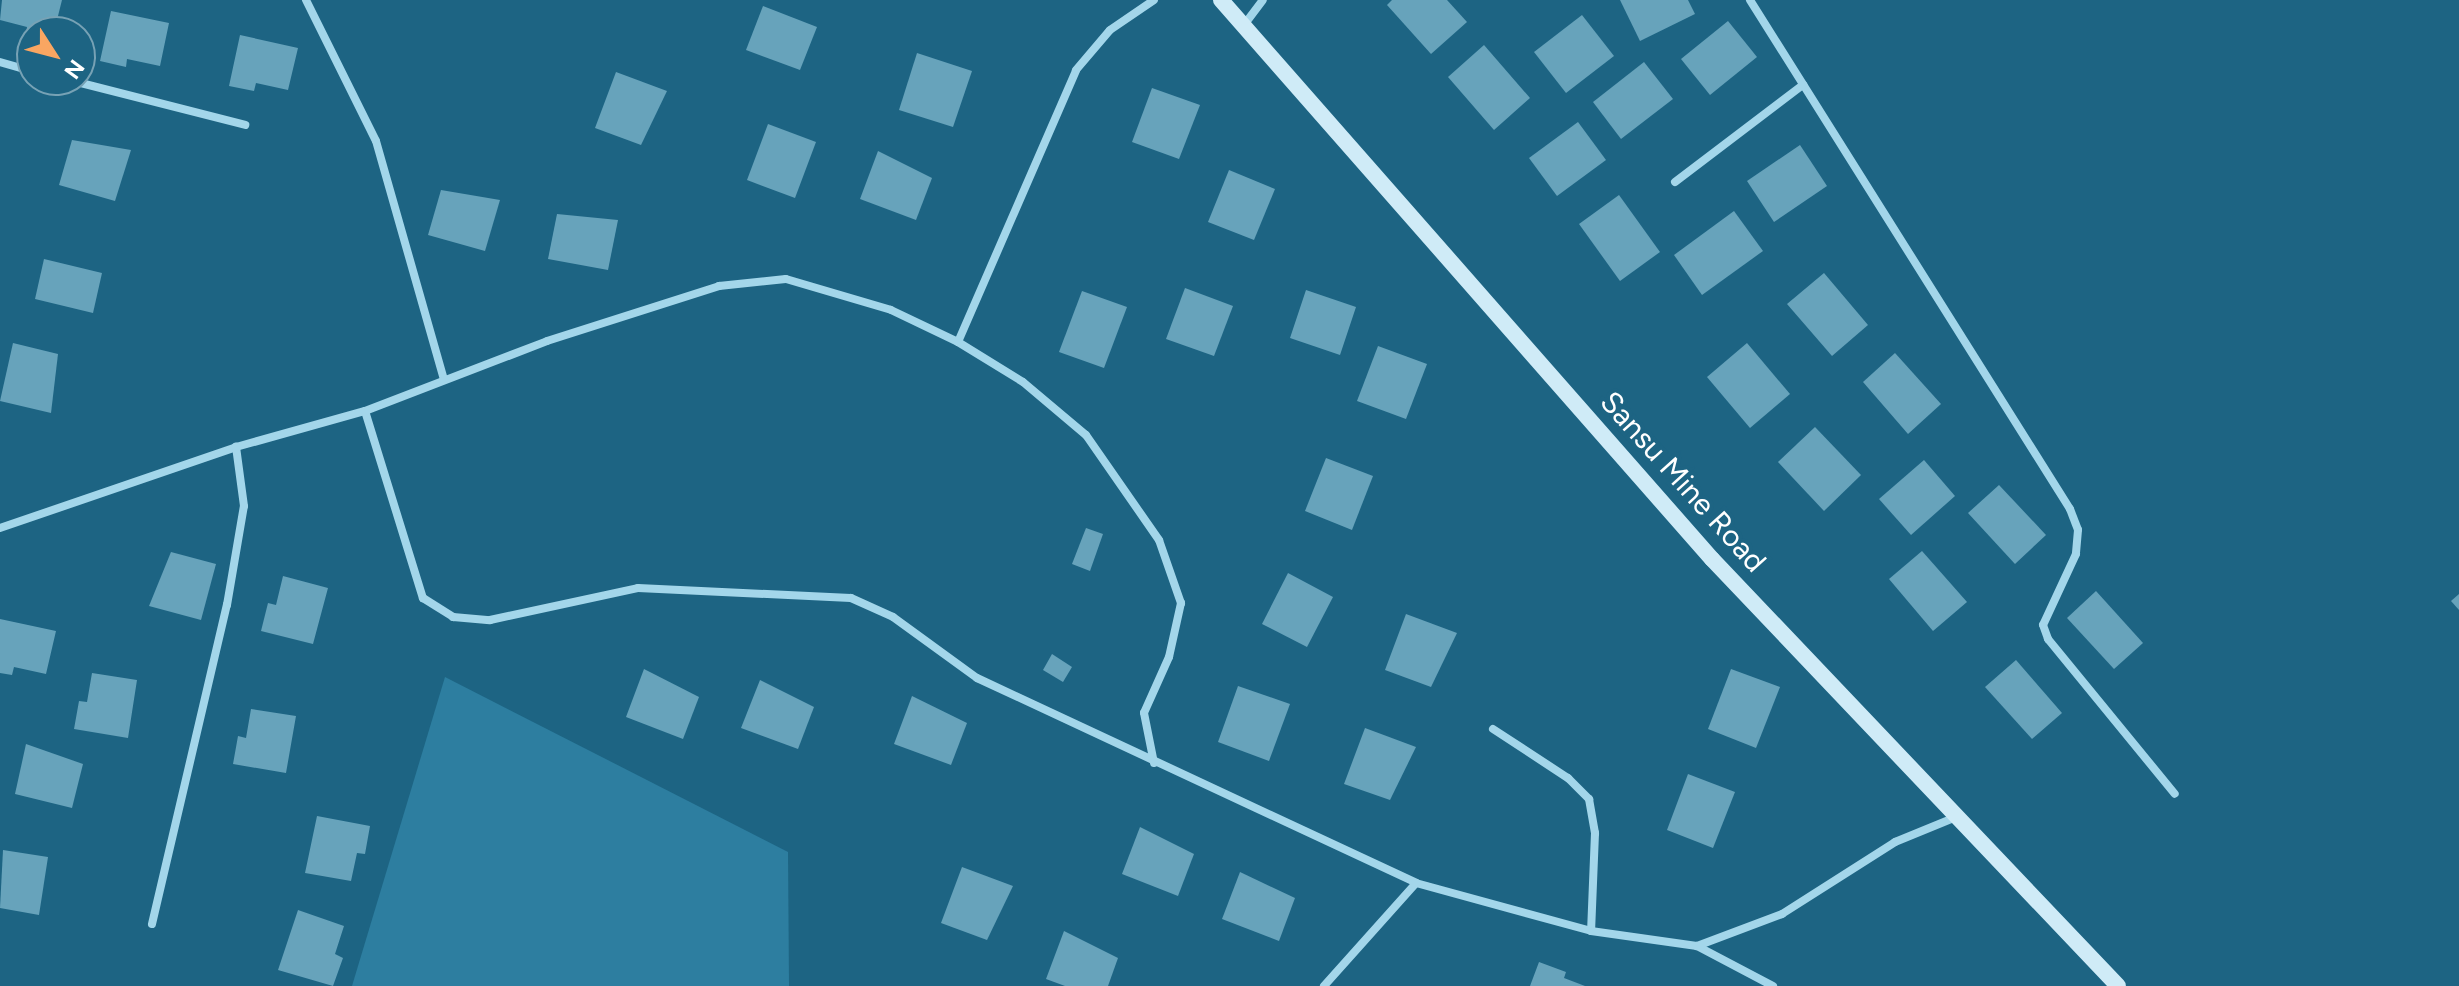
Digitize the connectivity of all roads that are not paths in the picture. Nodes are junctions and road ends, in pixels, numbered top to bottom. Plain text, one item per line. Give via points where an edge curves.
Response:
1 (306, 0) edge
2 (1154, 0) edge
3 (1221, 0) edge
4 (1263, 0) edge
5 (1750, 0) edge
6 (1244, 25) junction
7 (1803, 85) junction
8 (96, 87) edge
9 (245, 125) dead end
10 (1675, 182) dead end
11 (958, 342) junction
12 (444, 379) junction
13 (365, 411) junction
14 (236, 447) junction
15 (0, 528) edge
16 (1493, 729) dead end
17 (1154, 763) junction
18 (2175, 794) dead end
19 (1956, 817) junction
20 (1416, 883) junction
21 (152, 924) dead end
22 (1591, 931) junction
23 (1697, 946) junction
24 (1324, 986) edge
25 (1773, 986) edge
26 (2118, 986) edge

1 - 12 street via 376,141
2 - 11 street via 1110,30 1076,70
3 - 6 street, Sansu Mine Road
4 - 6 street
5 - 7 street
6 - 19 street, Sansu Mine Road via 1712,559
7 - 10 street
7 - 18 street via 2070,509 2078,530 2076,554 2043,625 2048,639
8 - 9 street
11 - 12 street via 891,310 786,279 719,286
11 - 17 street via 1023,382 1086,435 1159,540 1181,603 1169,657 1144,713
12 - 13 street
13 - 14 street
13 - 17 street via 423,598 453,617 490,620 638,588 851,598 893,617 977,678
14 - 15 street
14 - 21 street via 244,506 240,535
16 - 22 street via 1568,778 1589,799 1595,833
17 - 20 street
19 - 23 street via 1895,842 1782,914
19 - 26 street, Sansu Mine Road
20 - 22 street
20 - 24 street
22 - 23 street
23 - 25 street

